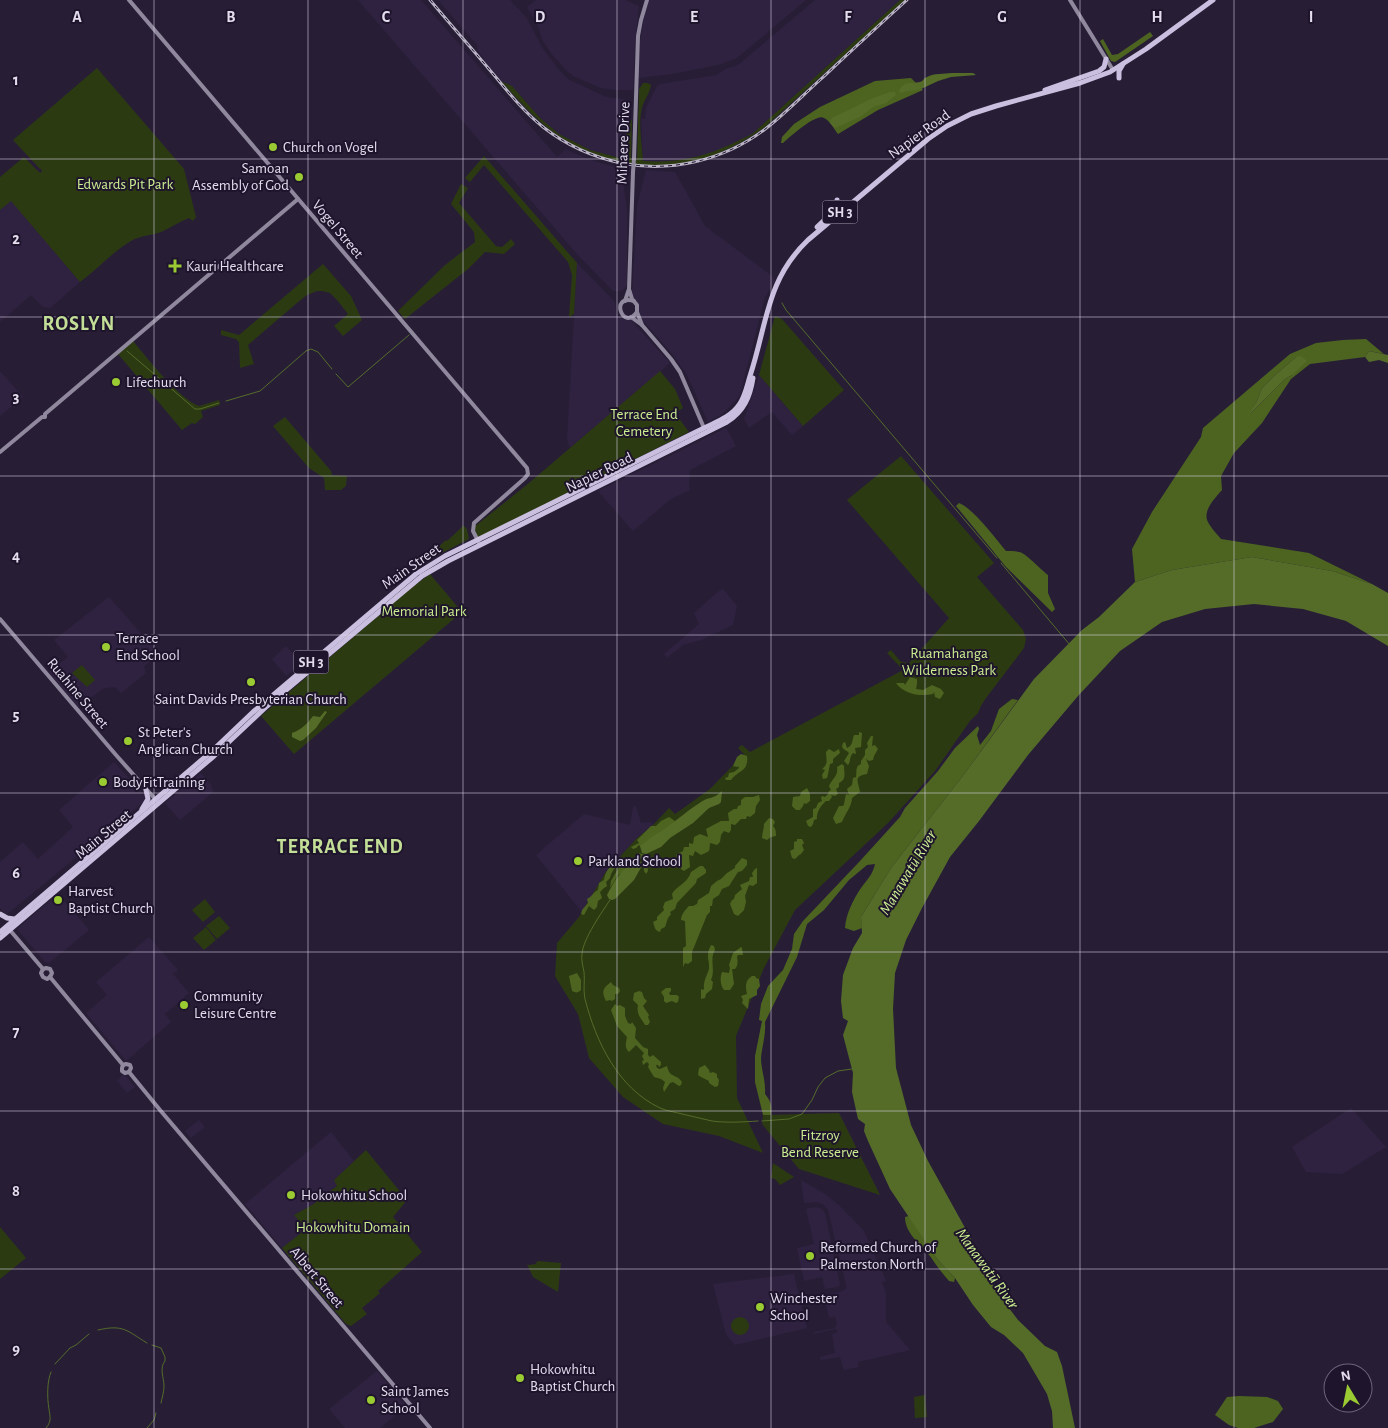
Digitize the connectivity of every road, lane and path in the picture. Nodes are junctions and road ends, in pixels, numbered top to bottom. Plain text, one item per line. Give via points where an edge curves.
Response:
1 (129, 0) edge
2 (647, 0) edge
3 (1070, 0) edge
4 (1213, 0) edge
5 (1106, 59) junction
6 (1123, 63) junction
7 (1113, 70) junction
8 (1119, 78) dead end
9 (1034, 96) junction
10 (298, 199) junction
11 (837, 200) dead end
12 (808, 240) junction
13 (629, 289) junction
14 (626, 301) junction
15 (634, 301) junction
16 (637, 312) junction
17 (631, 317) junction
18 (642, 325) junction
19 (705, 430) junction
20 (0, 452) edge
21 (478, 543) junction
22 (0, 618) edge
23 (146, 790) junction
24 (157, 801) junction
25 (137, 815) junction
26 (0, 914) edge
27 (14, 919) junction
28 (9, 928) junction
29 (0, 932) edge
30 (0, 938) edge
31 (43, 969) junction
32 (50, 977) junction
33 (430, 1428) edge

1 - 10 main road, Vogel Street
2 - 13 main road, Mihaere Drive, bridge via 638,36
3 - 5 main road
4 - 6 highway, Napier Road / SH 3
5 - 7 main road
5 - 9 highway via 1099,71
6 - 7 highway, Napier Road / SH 3
6 - 8 highway
7 - 9 highway, Napier Road / SH 3
9 - 12 highway, Napier Road / SH 3 via 981,110 947,126
10 - 20 main road
10 - 21 main road, Vogel Street via 527,468 526,478 474,523 472,531
11 - 12 highway via 834,213
12 - 19 highway, Napier Road / SH 3 via 791,259 774,291 742,400 725,418
13 - 14 main road, Mihaere Drive
13 - 15 main road, Mihaere Drive
14 - 15 main road
14 - 17 main road via 620,312
15 - 16 main road
16 - 17 main road
16 - 18 main road
17 - 18 main road
18 - 19 main road via 680,372
19 - 21 highway, Napier Road / SH 3
21 - 24 highway, Main Street / SH 3 via 435,562 406,582 253,712
22 - 23 main road, Ruahine Street
23 - 24 main road, Ruahine Street
23 - 25 highway via 148,799
24 - 25 highway, Main Street / SH 3
24 - 28 highway, Main Street / SH 3
25 - 27 highway, Main Street / SH 3
26 - 27 highway
27 - 28 highway, Main Street / SH 3
28 - 29 highway, Main Street / SH 3
28 - 30 highway, Main Street / SH 3
28 - 31 main road
31 - 32 main road via 50,970
31 - 32 main road via 43,977
32 - 33 main road, Albert Street via 123,1065 130,1066 129,1072 160,1110

